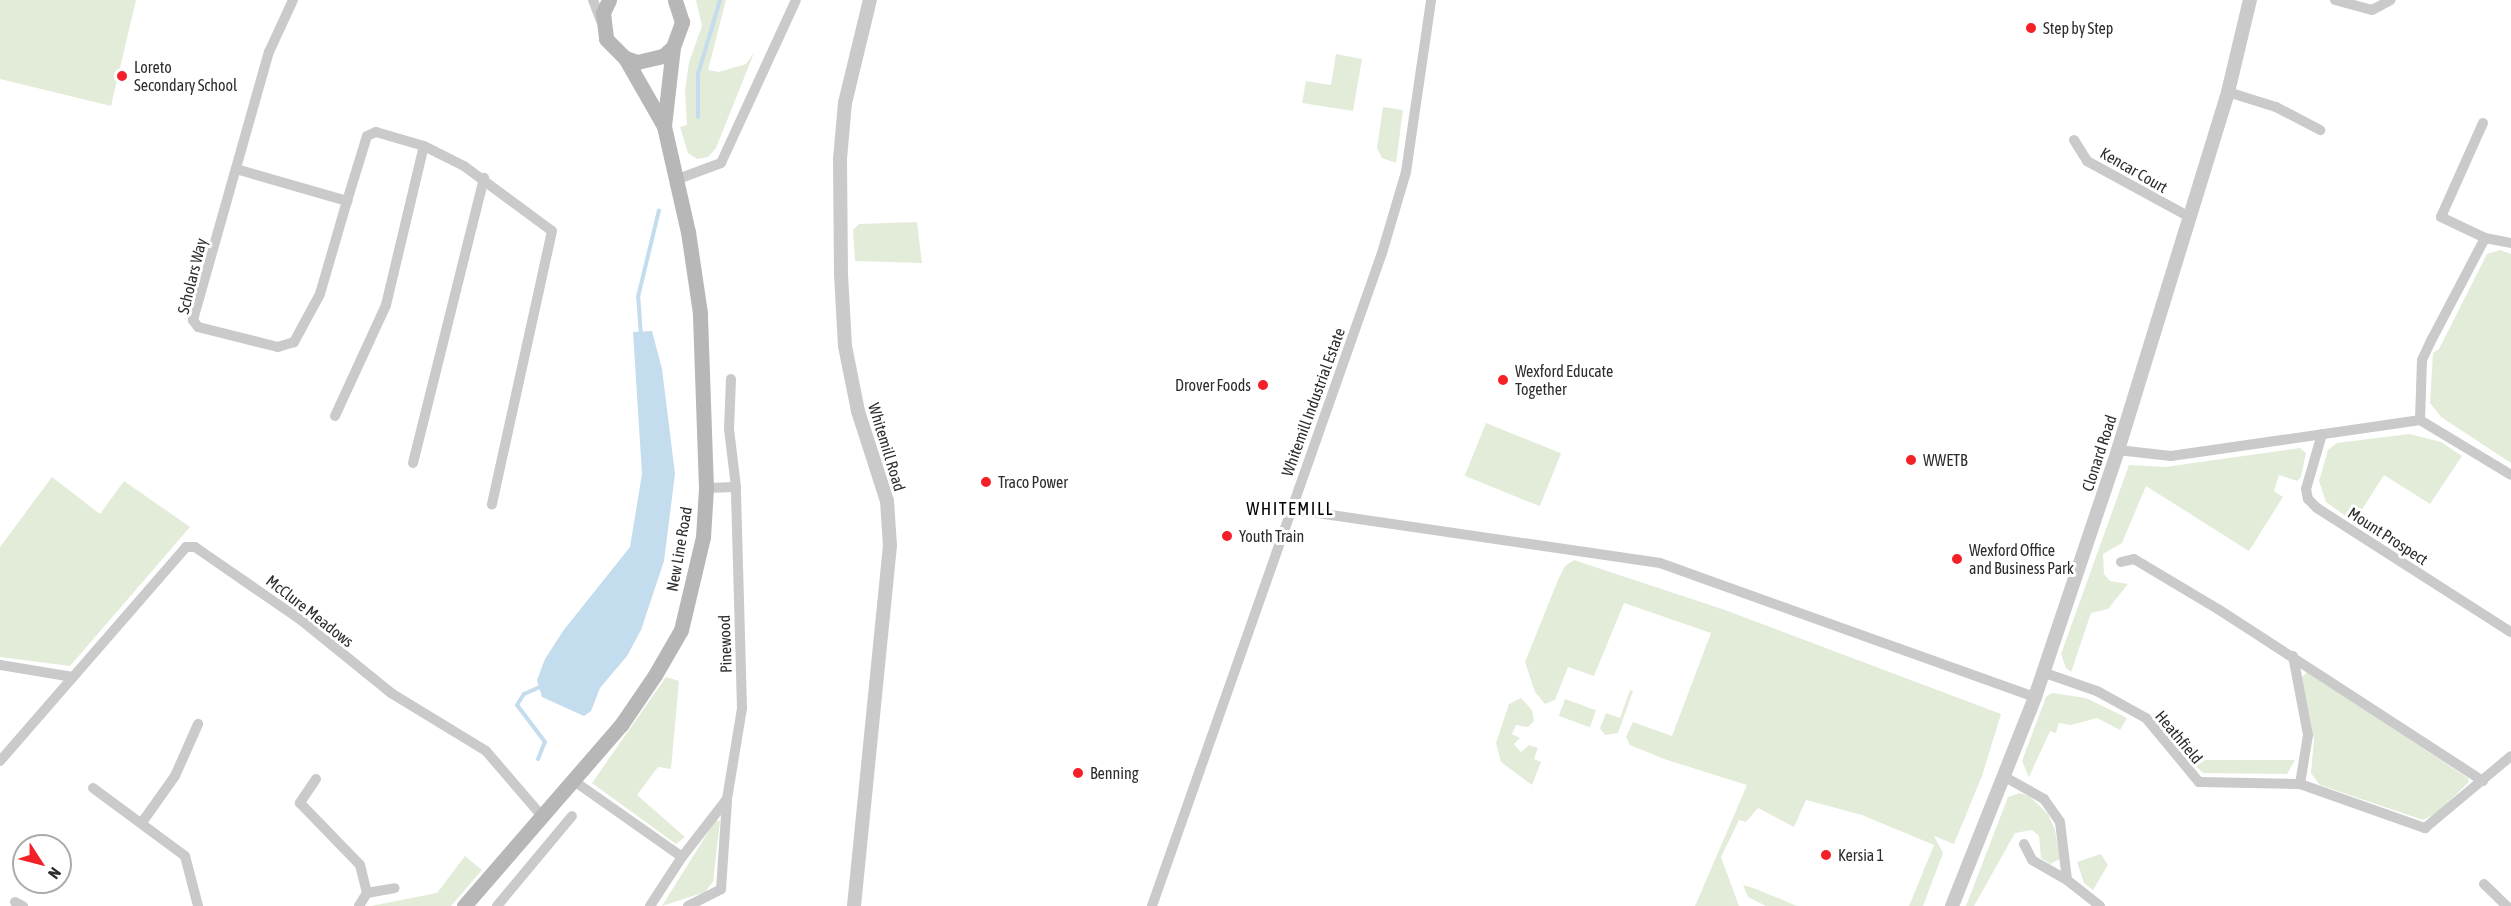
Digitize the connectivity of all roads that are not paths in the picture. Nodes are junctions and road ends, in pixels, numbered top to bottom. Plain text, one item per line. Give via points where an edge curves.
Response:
1 (293, 0) edge
2 (593, 0) edge
3 (609, 0) edge
4 (796, 0) edge
5 (870, 0) edge
6 (1431, 0) edge
7 (2250, 0) edge
8 (2335, 0) edge
9 (2391, 0) edge
10 (678, 3) edge
11 (603, 27) junction
12 (673, 47) junction
13 (625, 58) junction
14 (2228, 92) junction
15 (2483, 123) dead end
16 (663, 126) junction
17 (2320, 130) dead end
18 (2074, 140) dead end
19 (424, 146) junction
20 (236, 169) junction
21 (484, 178) junction
22 (678, 179) junction
23 (347, 201) junction
24 (2188, 216) junction
25 (2485, 238) junction
26 (2511, 243) edge
27 (732, 379) dead end
28 (335, 416) dead end
29 (2420, 420) junction
30 (2322, 434) junction
31 (2118, 450) junction
32 (413, 463) dead end
33 (2511, 475) edge
34 (736, 487) junction
35 (706, 488) junction
36 (492, 505) dead end
37 (1290, 509) junction
38 (2121, 562) dead end
39 (2511, 632) edge
40 (2293, 656) junction
41 (0, 665) edge
42 (2042, 672) junction
43 (73, 677) junction
44 (2034, 697) junction
45 (198, 723) dead end
46 (2511, 756) edge
47 (0, 761) edge
48 (2004, 777) junction
49 (316, 779) dead end
50 (574, 780) junction
51 (2483, 781) junction
52 (2300, 784) junction
53 (93, 788) dead end
54 (727, 799) junction
55 (542, 816) junction
56 (572, 816) dead end
57 (143, 821) junction
58 (2025, 844) dead end
59 (682, 857) junction
60 (2067, 880) junction
61 (2484, 884) dead end
62 (395, 888) dead end
63 (367, 892) junction
64 (198, 906) edge
65 (359, 906) edge
66 (464, 906) edge
67 (496, 906) edge
68 (650, 906) edge
69 (688, 906) edge
70 (854, 906) edge
71 (1152, 906) edge
72 (1952, 906) edge
73 (2100, 906) edge
74 (2507, 906) edge

1 - 20 street via 269,52
2 - 11 street
3 - 11 main road
4 - 22 street via 721,163
5 - 70 street, Whitemill Road via 845,103 840,159 841,276 844,346 858,411 887,501 890,546
6 - 37 street, Whitemill Industrial Estate via 1406,172 1382,253
7 - 14 street, Clonard Road
8 - 9 street via 2372,10
10 - 12 main road, New Line Road via 682,22
11 - 13 main road, New Line Road via 610,45
12 - 13 main road via 651,61
12 - 16 main road, New Line Road
13 - 16 main road, New Line Road
14 - 17 street via 2276,107
14 - 24 street, Clonard Road
15 - 25 street via 2441,217
16 - 22 main road, New Line Road
18 - 24 street, Kencar Court via 2087,161
19 - 21 street, Scholars Way
19 - 23 street, Scholars Way via 368,133
19 - 28 street via 386,305
20 - 23 street
20 - 23 street, Scholars Way via 193,320 198,327 278,348 294,342 323,285
21 - 32 street
21 - 36 street, Scholars Way via 552,231
22 - 35 main road, New Line Road via 700,313
24 - 31 street, Clonard Road
25 - 26 street
25 - 29 street via 2422,360
27 - 34 street, Pinewood via 729,429
29 - 30 street
29 - 33 street
30 - 31 street via 2171,456
30 - 39 street, Mount Prospect via 2306,489 2312,504
31 - 42 street, Clonard Road
34 - 35 street
34 - 54 street, Pinewood via 742,708
35 - 50 main road, New Line Road via 703,537 681,630 621,725
37 - 44 street via 1660,563
37 - 71 street, Whitemill Industrial Estate
38 - 40 street via 2134,559
40 - 51 street
40 - 52 street via 2308,735
41 - 43 street
42 - 44 street, Clonard Road
42 - 52 street, Heathfield via 2097,692 2146,718 2199,782
43 - 47 street, McClure Meadows
43 - 55 street, McClure Meadows via 186,546 195,547 301,620 391,693 486,752
44 - 48 street, Clonard Road
45 - 57 street via 175,776
46 - 51 street, Heathfield
48 - 60 street via 2044,799 2061,822
48 - 72 street, Clonard Road
49 - 63 street via 300,803 360,865
50 - 55 main road, New Line Road
50 - 59 street
51 - 52 street, Heathfield via 2425,828
53 - 57 street
54 - 59 street, Pinewood
54 - 69 street, Pinewood via 721,889
55 - 66 main road, New Line Road
56 - 67 street
57 - 64 street via 185,856
58 - 60 street via 2032,860
59 - 68 street, Pinewood
60 - 73 street
61 - 74 street
62 - 63 street
63 - 65 street

